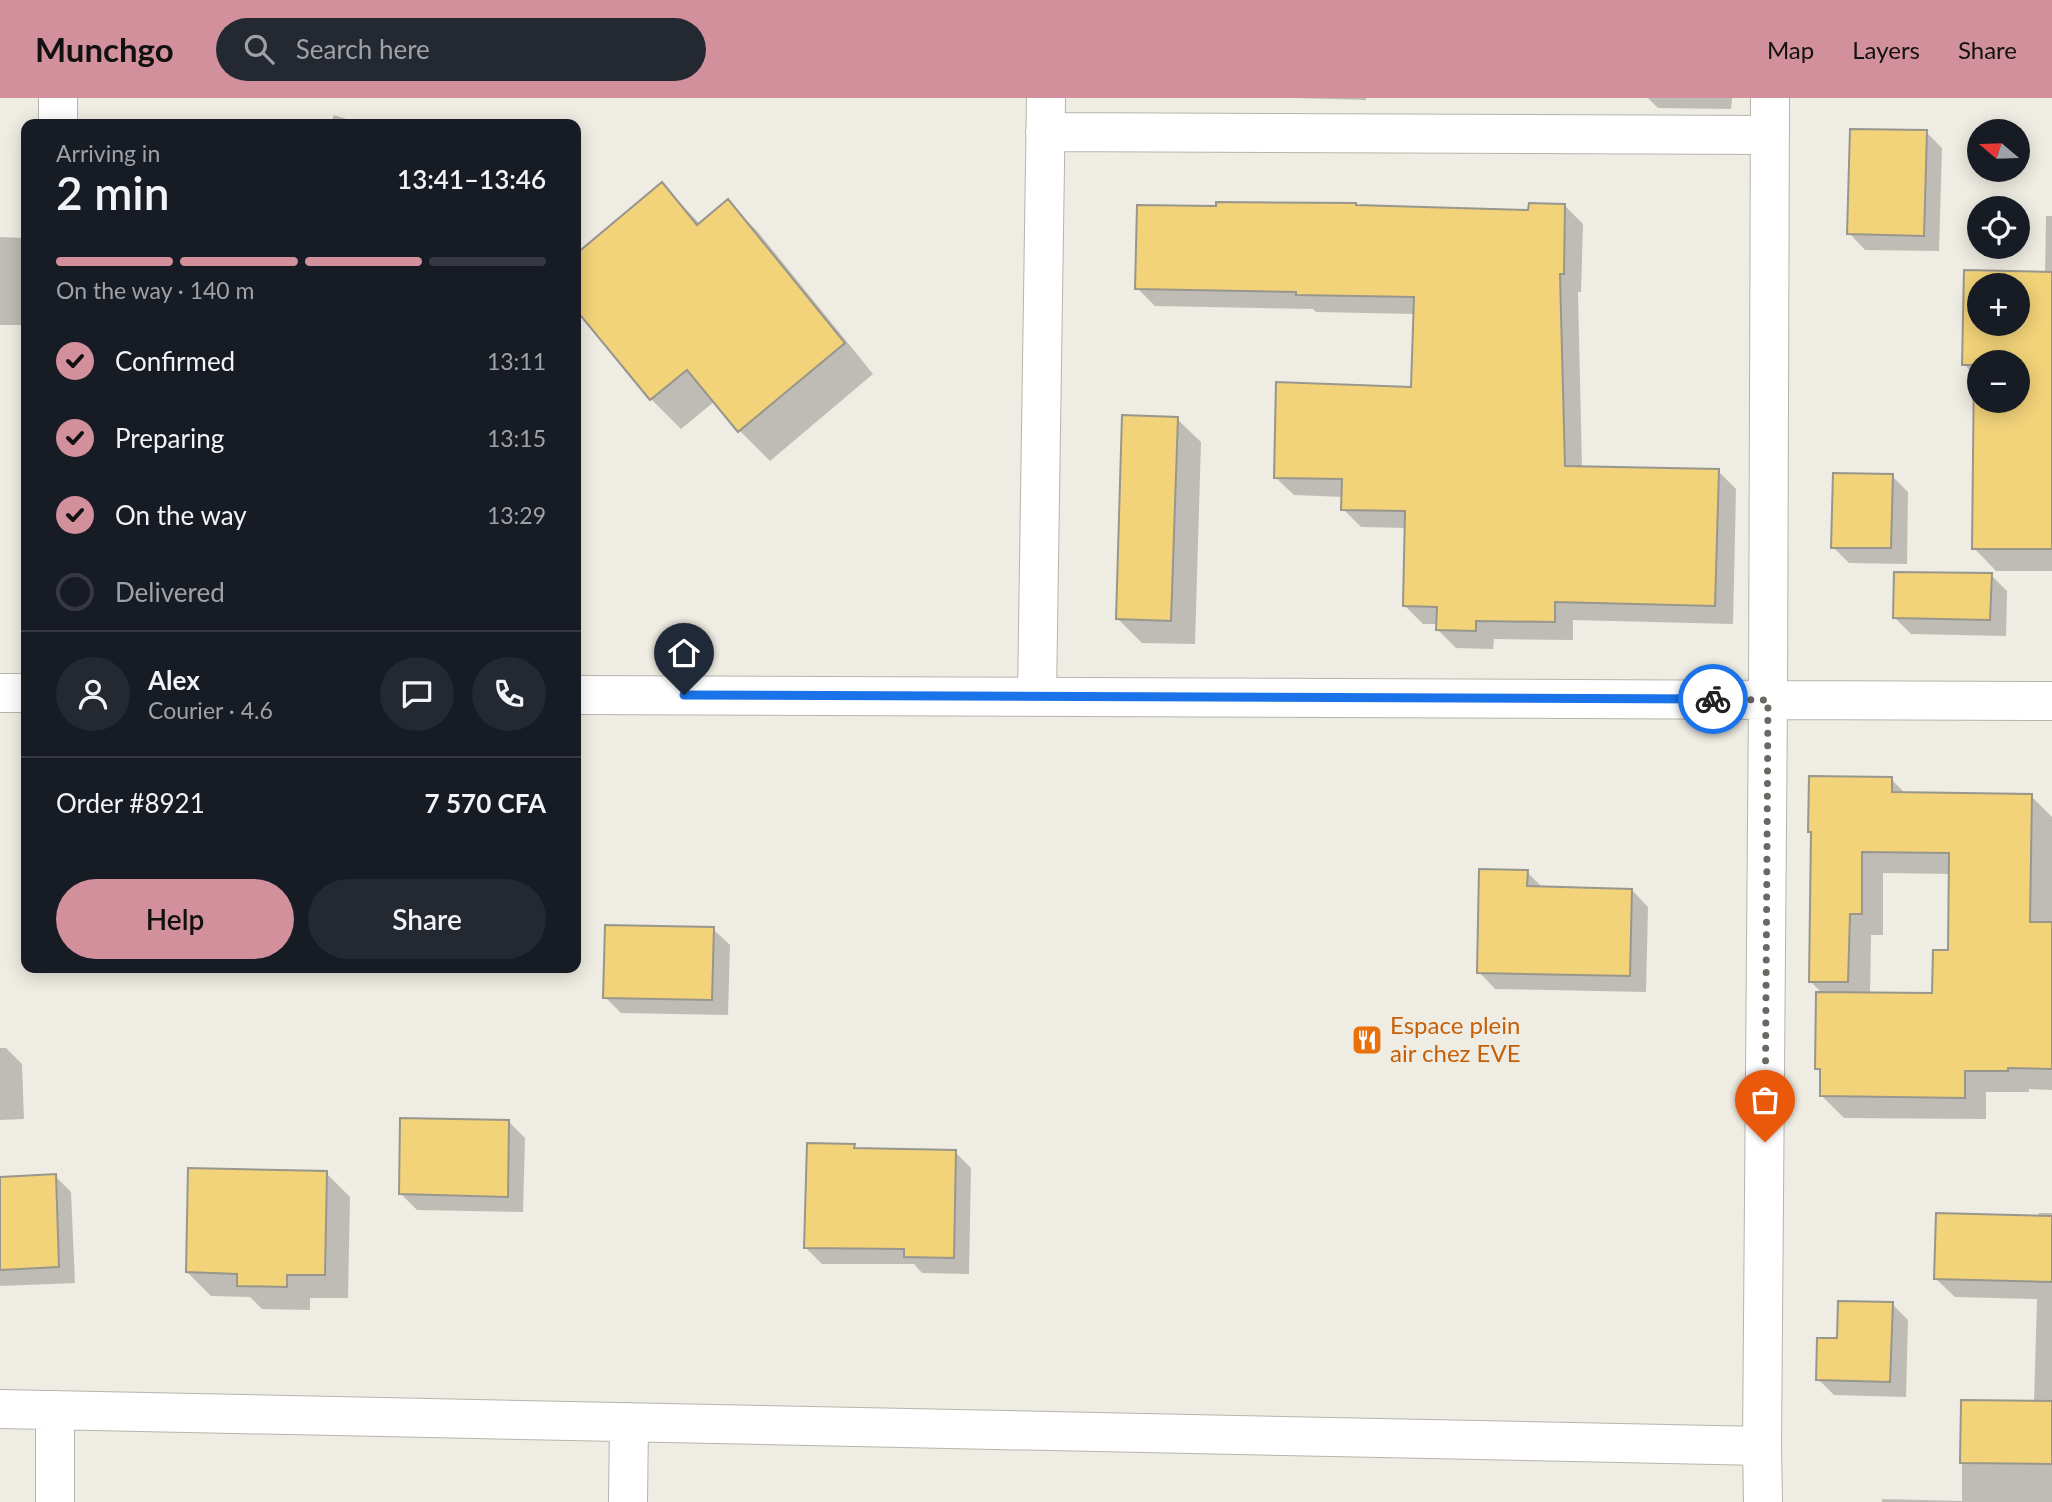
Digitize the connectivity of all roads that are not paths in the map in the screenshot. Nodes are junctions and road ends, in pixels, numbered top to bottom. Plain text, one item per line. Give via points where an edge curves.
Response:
1 (58, 98) edge
2 (1770, 98) edge
3 (1045, 115) edge
4 (58, 119) edge
5 (1770, 135) junction
6 (0, 693) edge
7 (21, 693) edge
8 (581, 695) edge
9 (1037, 696) junction
10 (1768, 700) junction
11 (2052, 701) edge
12 (0, 1409) edge
13 (55, 1410) junction
14 (629, 1422) junction
15 (1762, 1446) junction
16 (55, 1502) edge
17 (628, 1502) edge
18 (1763, 1502) edge

1 - 4 street
2 - 5 street
3 - 5 street
3 - 9 street
5 - 10 street
6 - 7 street
8 - 9 street
9 - 10 street
10 - 11 street
10 - 15 street
12 - 13 street
13 - 14 street
13 - 16 street
14 - 15 street
14 - 17 street
15 - 18 street

